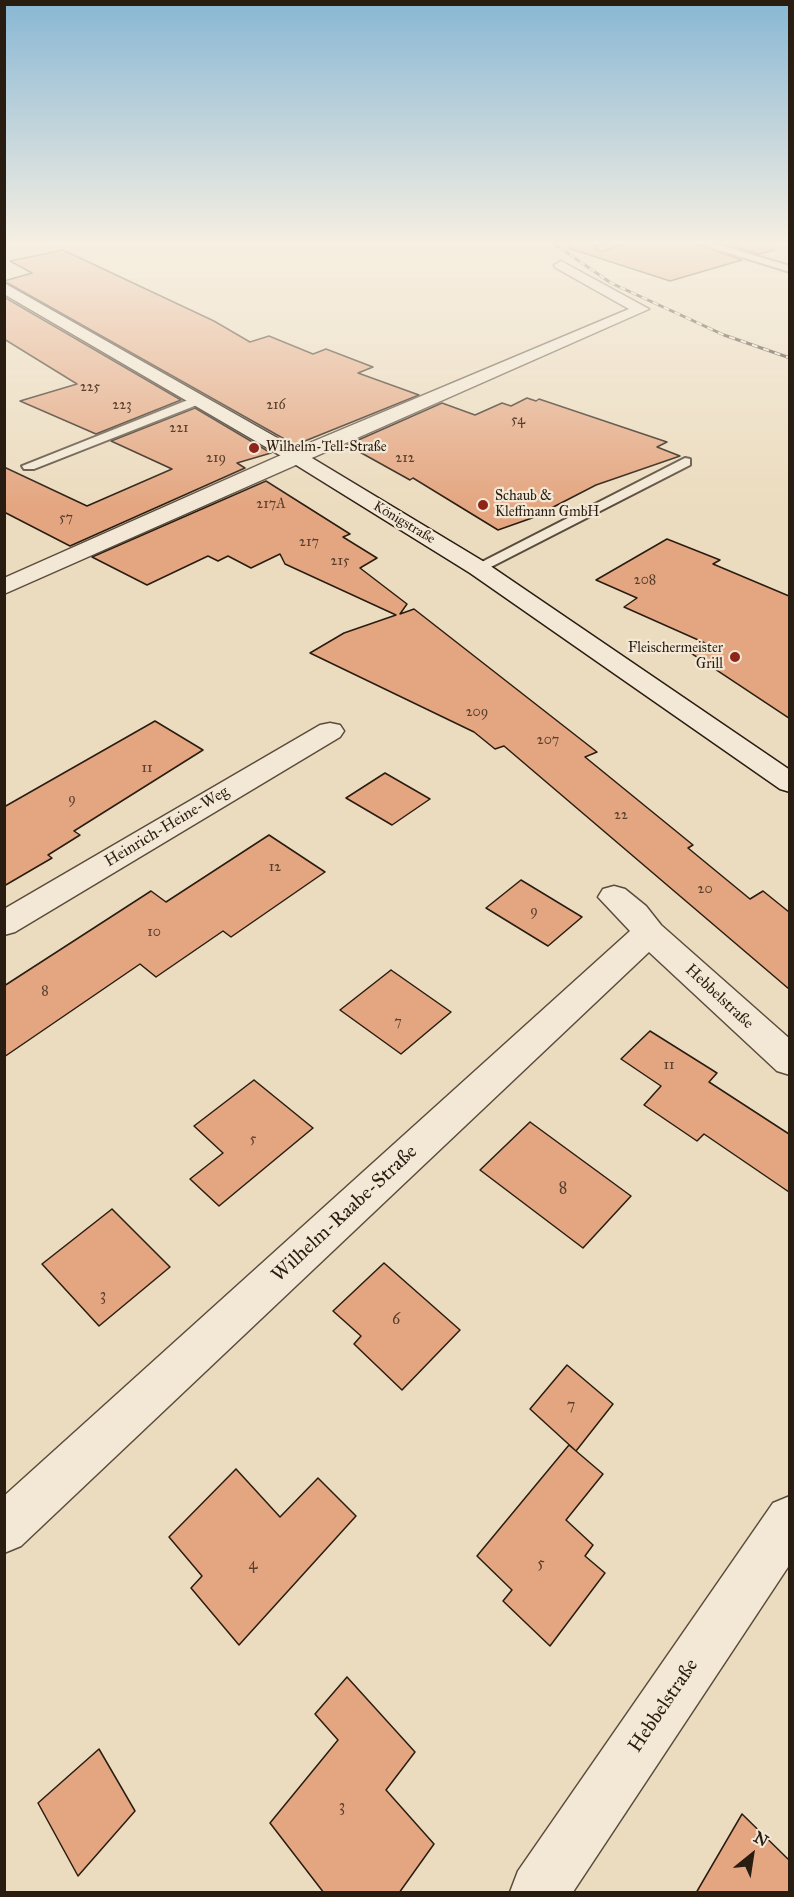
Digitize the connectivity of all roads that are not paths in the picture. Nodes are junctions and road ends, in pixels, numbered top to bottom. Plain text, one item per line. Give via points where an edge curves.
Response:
1 (74, 330) edge
2 (593, 330) edge
3 (198, 400) junction
4 (295, 456) junction
5 (685, 462) dead end
6 (29, 466) dead end
7 (478, 568) junction
8 (4, 586) edge
9 (330, 731) dead end
10 (789, 783) edge
11 (614, 897) dead end
12 (4, 924) edge
13 (649, 933) junction
14 (789, 1061) edge
15 (789, 1520) edge
16 (4, 1529) edge
17 (539, 1893) edge

1 - 3 street, Königstraße
2 - 4 street
3 - 4 street, Königstraße
3 - 6 lane
4 - 7 street, Königstraße
4 - 8 street
5 - 7 lane
7 - 10 street, Königstraße
9 - 12 street, Heinrich-Heine-Weg
11 - 13 street via 635,914
13 - 14 street, Hebbelstraße
13 - 16 street, Wilhelm-Raabe-Straße
15 - 17 street, Hebbelstraße

